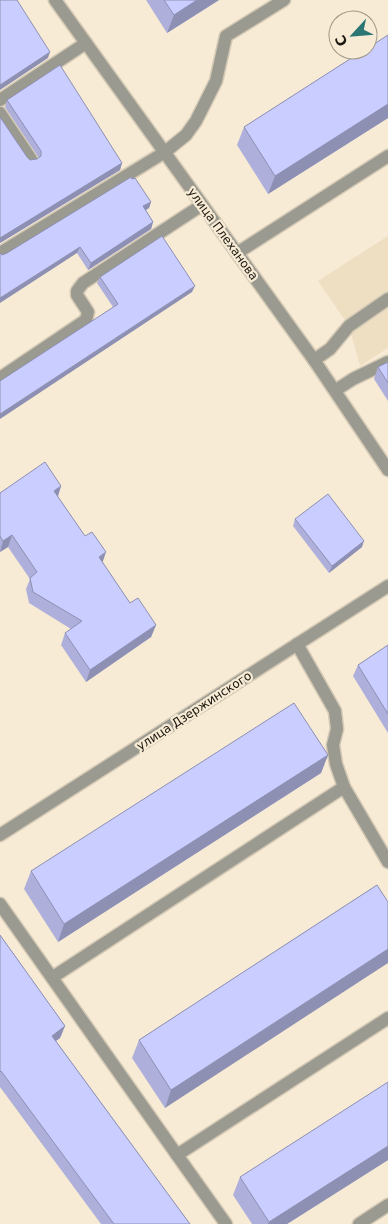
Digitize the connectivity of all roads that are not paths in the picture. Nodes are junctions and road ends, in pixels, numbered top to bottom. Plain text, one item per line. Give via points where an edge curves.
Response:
1 (56, 0) edge
2 (284, 0) edge
3 (86, 43) junction
4 (0, 100) edge
5 (0, 113) edge
6 (165, 152) junction
7 (388, 156) edge
8 (30, 159) edge
9 (202, 205) junction
10 (0, 253) edge
11 (237, 253) junction
12 (388, 299) edge
13 (314, 360) junction
14 (388, 362) edge
15 (0, 378) edge
16 (336, 390) junction
17 (388, 470) edge
18 (388, 586) edge
19 (298, 644) junction
20 (344, 787) junction
21 (0, 835) edge
22 (388, 862) edge
23 (0, 904) edge
24 (52, 977) junction
25 (388, 1018) edge
26 (176, 1155) junction
27 (388, 1204) edge
28 (226, 1224) edge
29 (359, 1224) edge

1 - 3 street, улица Плеханова
2 - 6 street via 226,36 216,81 196,121
3 - 4 street
3 - 6 street, улица Плеханова
5 - 8 street
6 - 9 street, улица Плеханова
6 - 10 street
7 - 11 street
9 - 11 street, улица Плеханова
9 - 15 street via 83,284 77,295 88,312 86,320
11 - 13 street, улица Плеханова
12 - 13 street via 349,326 330,349
13 - 16 street, улица Плеханова
14 - 16 street
16 - 17 street, улица Плеханова
18 - 19 street, улица Дзержинского
19 - 20 street via 335,711 337,729 333,745
19 - 21 street, улица Дзержинского
20 - 22 street
20 - 24 street
23 - 24 street
24 - 26 street
25 - 26 street
26 - 28 street
27 - 29 street

